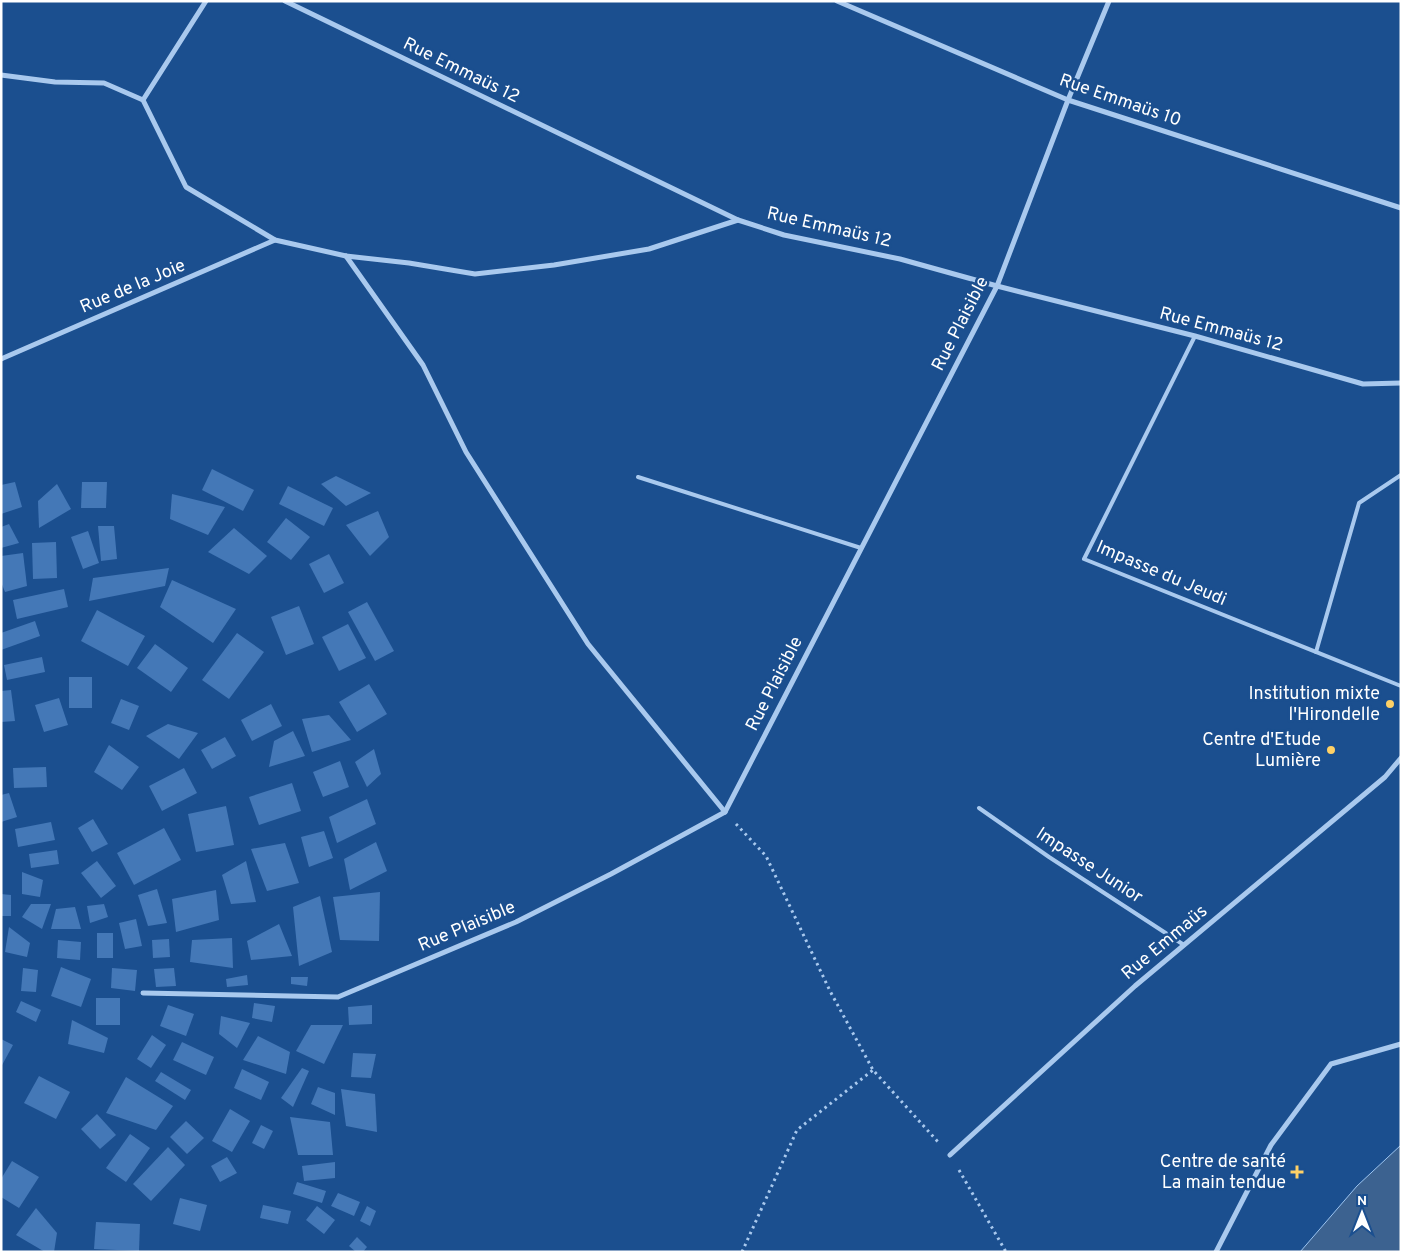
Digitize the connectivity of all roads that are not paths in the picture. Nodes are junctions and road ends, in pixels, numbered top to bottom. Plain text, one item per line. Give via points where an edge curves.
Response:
1 (206, 1) edge
2 (285, 1) edge
3 (837, 1) edge
4 (1109, 1) edge
5 (1, 76) edge
6 (143, 100) junction
7 (1068, 100) junction
8 (1401, 208) edge
9 (738, 220) junction
10 (275, 240) junction
11 (346, 256) junction
12 (997, 286) junction
13 (1195, 336) junction
14 (1, 359) edge
15 (1401, 383) edge
16 (1401, 475) edge
17 (638, 477) dead end
18 (861, 548) junction
19 (1316, 652) junction
20 (1401, 686) edge
21 (1401, 758) edge
22 (979, 808) dead end
23 (725, 812) junction
24 (1184, 944) junction
25 (143, 993) dead end
26 (1401, 1044) edge
27 (950, 1155) road end
28 (1216, 1252) edge

1 - 6 street
2 - 9 street, Rue Emmaüs 12
3 - 7 street, Rue Emmaüs 10
4 - 7 street, Rue Plaisible
5 - 6 street via 55,82 104,82
6 - 10 street via 186,187
7 - 8 street, Rue Emmaüs 10
7 - 12 street, Rue Plaisible
9 - 11 street via 649,249 475,274
9 - 12 street, Rue Emmaüs 12 via 784,235 900,259
10 - 11 street
10 - 14 street, Rue de la Joie
11 - 23 street via 423,366 466,452 588,644
12 - 13 street, Rue Emmaüs 12
12 - 18 street, Rue Plaisible
13 - 15 street, Rue Emmaüs 12 via 1363,384
13 - 19 lane, Impasse du Jeudi via 1084,559
16 - 19 lane via 1359,503
17 - 18 lane
18 - 23 street, Rue Plaisible
19 - 20 lane, Impasse du Jeudi
21 - 24 street, Rue Emmaüs via 1385,777
22 - 24 lane, Impasse Junior
23 - 25 street, Rue Plaisible via 516,922 338,997
24 - 27 street, Rue Emmaüs
26 - 28 street via 1331,1064 1271,1145

